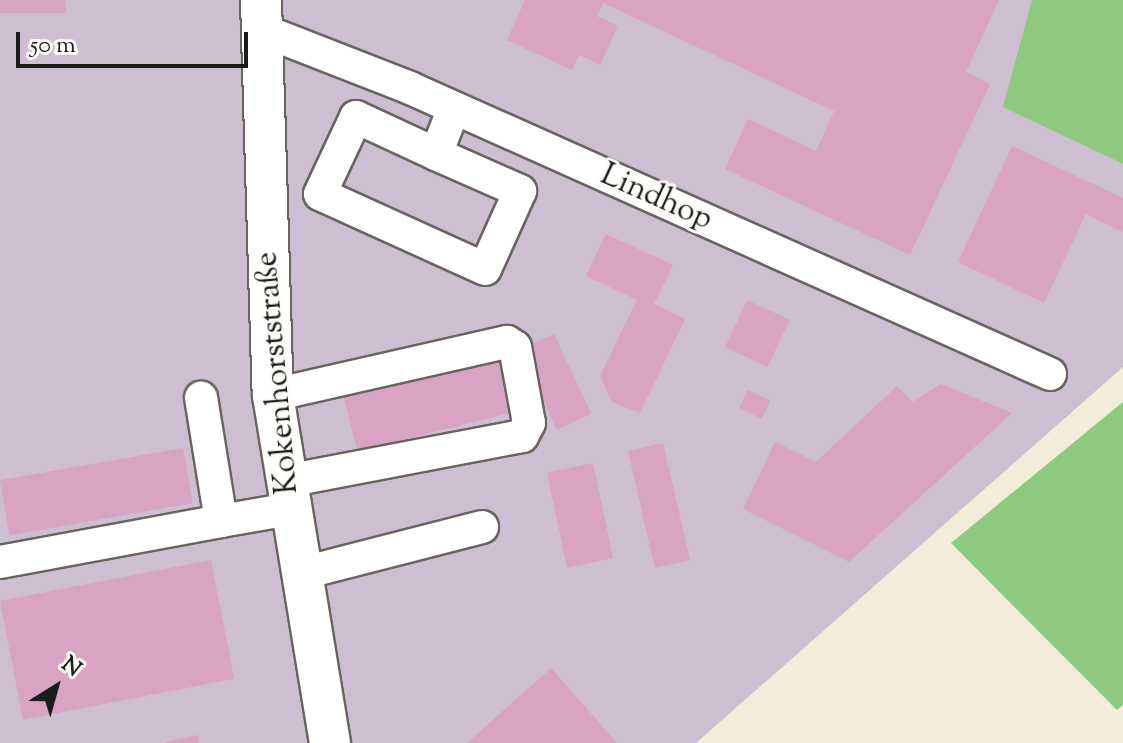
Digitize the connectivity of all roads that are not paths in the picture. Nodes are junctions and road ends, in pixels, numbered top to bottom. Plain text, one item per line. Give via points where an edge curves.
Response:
1 (260, 14) edge
2 (454, 108) junction
3 (436, 154) junction
4 (1050, 374) dead end
5 (273, 395) junction
6 (201, 398) dead end
7 (288, 495) junction
8 (221, 521) junction
9 (482, 527) dead end
10 (0, 562) edge
11 (299, 574) junction
12 (330, 743) edge

1 - 2 street, Lindhop
1 - 5 main road, Kokenhorststraße
2 - 3 street
2 - 4 street, Lindhop
3 - 3 street via 356,117 320,194 485,269 520,191
5 - 7 main road, Kokenhorststraße
5 - 7 street via 507,342 515,347 529,423 522,436
6 - 8 street
7 - 8 street
7 - 11 main road, Kokenhorststraße
8 - 10 street
9 - 11 street
11 - 12 main road, Kokenhorststraße

